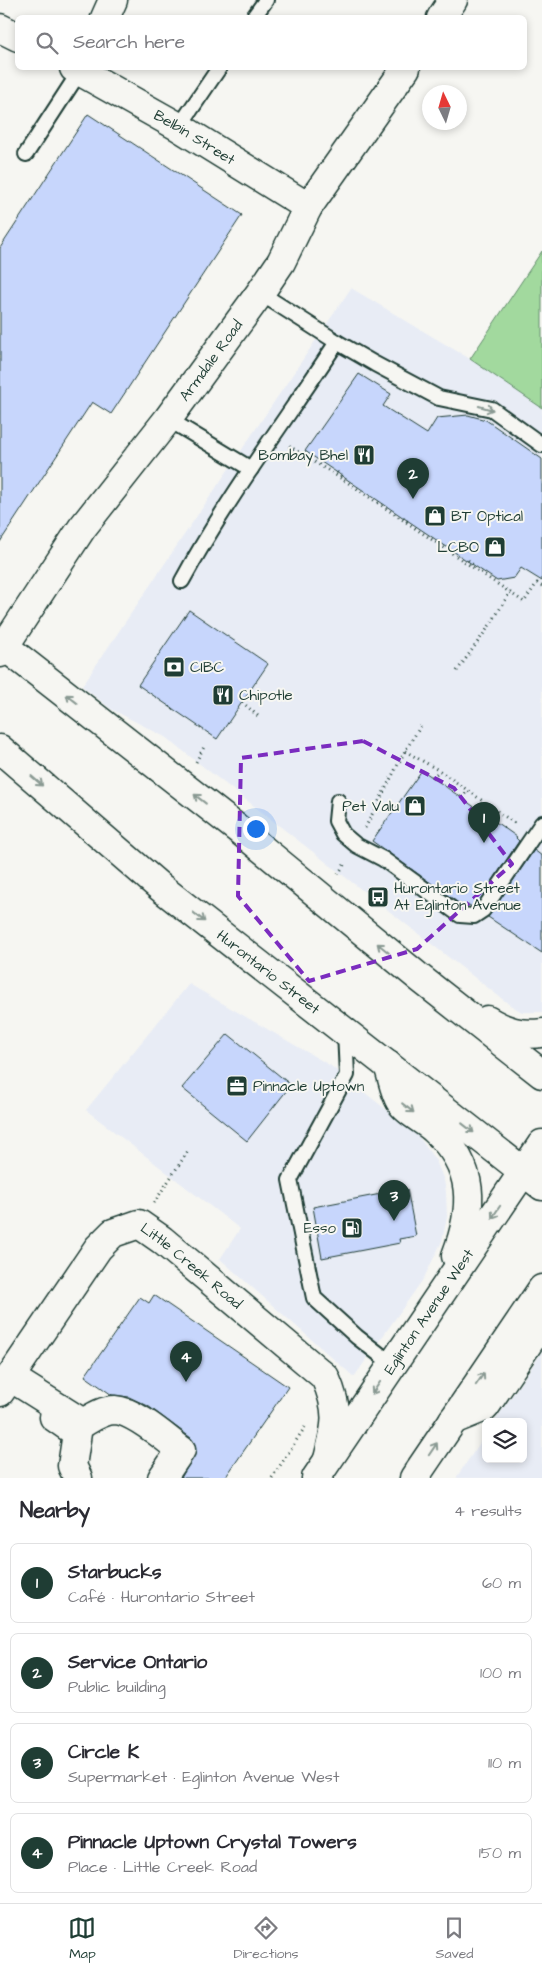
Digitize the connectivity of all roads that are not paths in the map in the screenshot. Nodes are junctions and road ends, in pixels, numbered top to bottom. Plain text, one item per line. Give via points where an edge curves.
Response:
1 (113, 0) edge
2 (266, 0) edge
3 (453, 0) edge
4 (106, 15) edge
5 (256, 15) edge
6 (443, 15) edge
7 (0, 28) edge
8 (15, 36) edge
9 (78, 70) edge
10 (81, 70) edge
11 (218, 70) edge
12 (405, 70) edge
13 (180, 127) junction
14 (26, 154) dead end
15 (308, 207) junction
16 (260, 293) junction
17 (337, 342) junction
18 (168, 419) junction
19 (542, 445) edge
20 (251, 469) junction
21 (182, 581) dead end
22 (2, 647) edge
23 (0, 749) edge
24 (338, 801) dead end
25 (542, 823) edge
26 (421, 979) junction
27 (345, 1031) junction
28 (542, 1033) edge
29 (388, 1065) junction
30 (542, 1074) edge
31 (542, 1144) edge
32 (532, 1179) edge
33 (542, 1289) edge
34 (443, 1290) junction
35 (542, 1323) edge
36 (392, 1364) junction
37 (5, 1384) edge
38 (453, 1420) junction
39 (322, 1469) edge
40 (78, 1478) edge
41 (162, 1478) edge
42 (414, 1478) edge

1 - 4 main road
2 - 5 lane
3 - 6 main road
7 - 8 main road
9 - 14 lane
10 - 13 main road, Belbin Street
11 - 13 lane
12 - 15 main road, Armdale Road
13 - 15 main road, Belbin Street
15 - 16 main road, Armdale Road via 281,262
16 - 17 lane
16 - 18 main road, Armdale Road
17 -> 19 lane via 439,398 492,409
17 - 20 lane
18 - 20 lane
18 - 22 main road, Armdale Road via 82,528
20 - 21 lane
26 -> 22 main road via 238,829
23 -> 27 main road, Hurontario Street via 160,887
24 - 25 lane via 336,820 344,834 460,915 474,916 483,910
26 - 28 main road via 503,1030
26 - 30 main road
27 - 29 main road, Hurontario Street
27 - 36 lane via 348,1075 290,1180 314,1298
29 -> 32 main road, Hurontario Street
29 -> 34 main road via 400,1103 436,1131 456,1152 465,1172 468,1216
31 - 32 main road, Eglinton Avenue West
32 -> 34 main road, Eglinton Avenue West
38 -> 33 main road
34 - 36 main road, Eglinton Avenue West
35 - 38 main road via 485,1407
36 -> 39 main road, Eglinton Avenue West
37 - 39 main road, Little Creek Road via 98,1248 113,1233 140,1224 325,1377 332,1392 337,1420
37 - 40 main road via 77,1433 72,1466
37 - 41 main road via 83,1423 98,1414 115,1410 146,1424 181,1450
42 -> 38 main road

